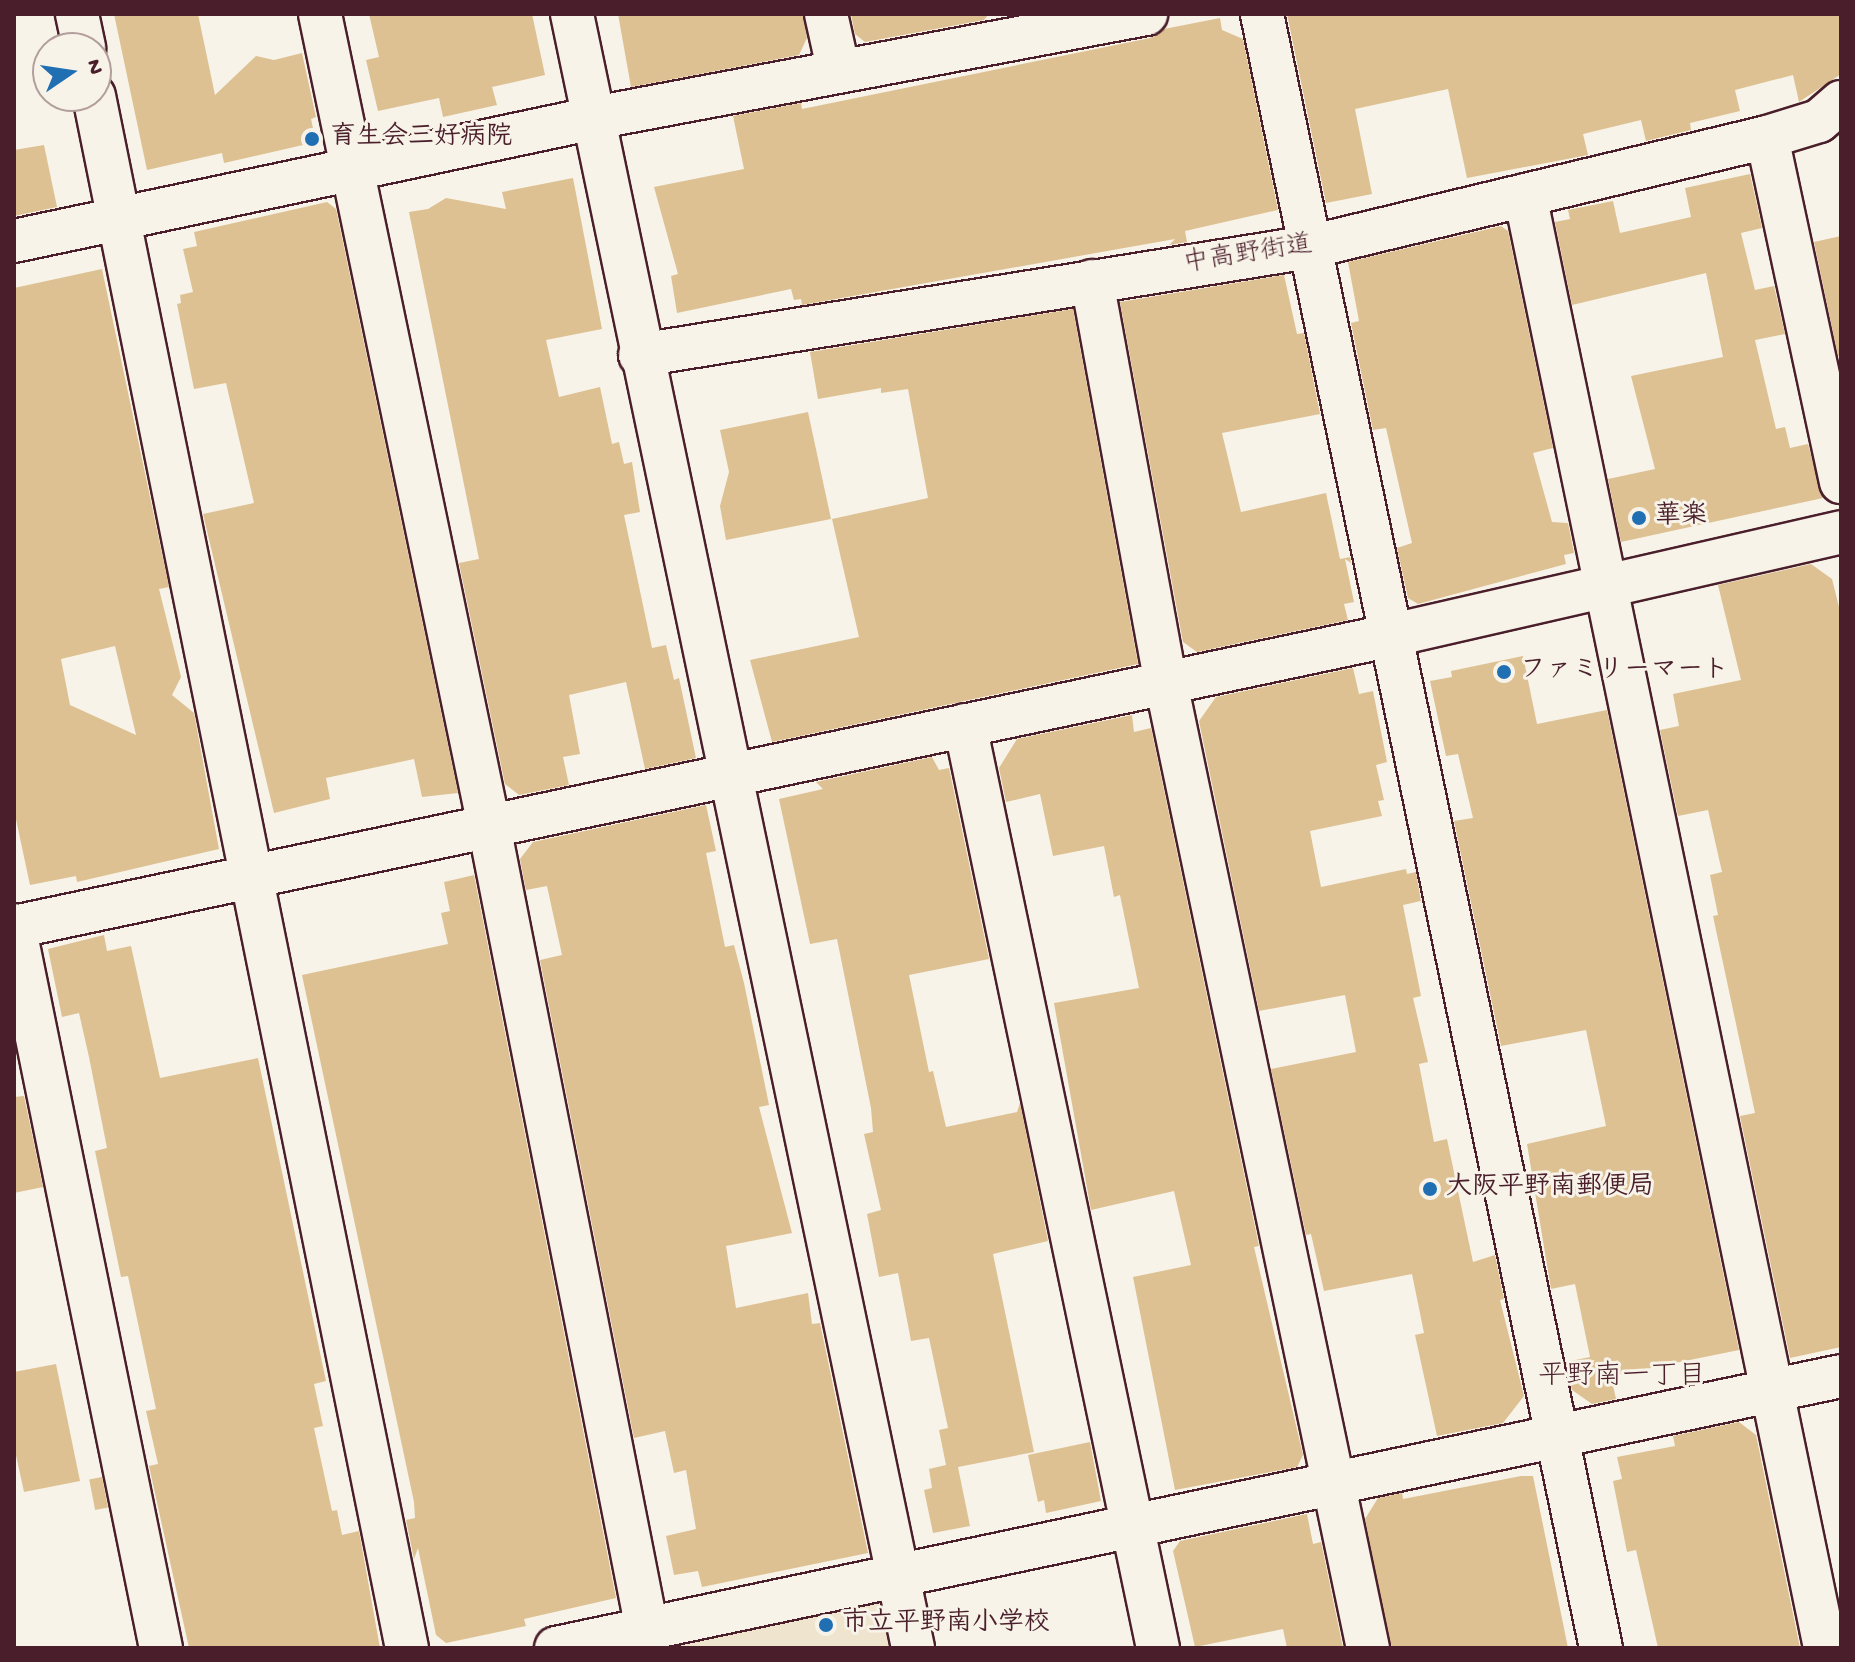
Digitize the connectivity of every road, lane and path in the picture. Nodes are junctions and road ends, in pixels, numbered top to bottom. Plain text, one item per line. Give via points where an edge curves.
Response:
1 (320, 14) edge
2 (572, 14) edge
3 (826, 14) edge
4 (1146, 14) edge
5 (1262, 14) edge
6 (1027, 25) edge
7 (839, 72) junction
8 (1841, 102) edge
9 (98, 112) edge
10 (594, 118) junction
11 (1767, 137) junction
12 (355, 169) junction
13 (1525, 195) junction
14 (121, 218) junction
15 (14, 241) edge
16 (1309, 247) junction
17 (1092, 281) junction
18 (640, 355) junction
19 (1841, 482) edge
20 (1841, 532) edge
21 (1606, 586) junction
22 (1388, 636) junction
23 (1166, 683) junction
24 (965, 725) junction
25 (732, 775) junction
26 (489, 826) junction
27 (254, 876) junction
28 (14, 926) edge
29 (1841, 1376) edge
30 (1772, 1391) junction
31 (1559, 1437) junction
32 (1334, 1485) junction
33 (1132, 1527) junction
34 (897, 1575) junction
35 (647, 1629) junction
36 (161, 1648) edge
37 (407, 1648) edge
38 (556, 1648) edge
39 (913, 1648) edge
40 (1158, 1648) edge
41 (1368, 1648) edge
42 (1601, 1648) edge
43 (1825, 1648) edge

1 - 12 street
2 - 10 street
3 - 7 street
4 - 6 street
5 - 16 street
6 - 7 street
7 - 10 street
8 - 11 street, 中高野街道 via 1819,121
9 - 14 street
10 - 12 street
10 - 18 street
11 - 13 street, 中高野街道
11 - 19 street
12 - 14 street
12 - 26 street
13 - 16 street, 中高野街道
13 - 21 street
14 - 15 street
14 - 27 street
16 - 17 street, 中高野街道
16 - 22 street
17 - 18 street, 中高野街道
17 - 23 street
18 - 25 street
20 - 21 street
21 - 22 street
21 - 30 street
22 - 23 street
22 - 31 street
23 - 24 street
23 - 32 street
24 - 25 street
24 - 33 street
25 - 26 street
25 - 34 street
26 - 27 street
26 - 35 street
27 - 28 street
27 - 37 street
28 - 36 street
29 - 30 street
30 - 31 street
30 - 43 street
31 - 32 street
31 - 42 street
32 - 33 street
32 - 41 street
33 - 34 street
33 - 40 street
34 - 35 street
34 - 39 street
35 - 38 street

